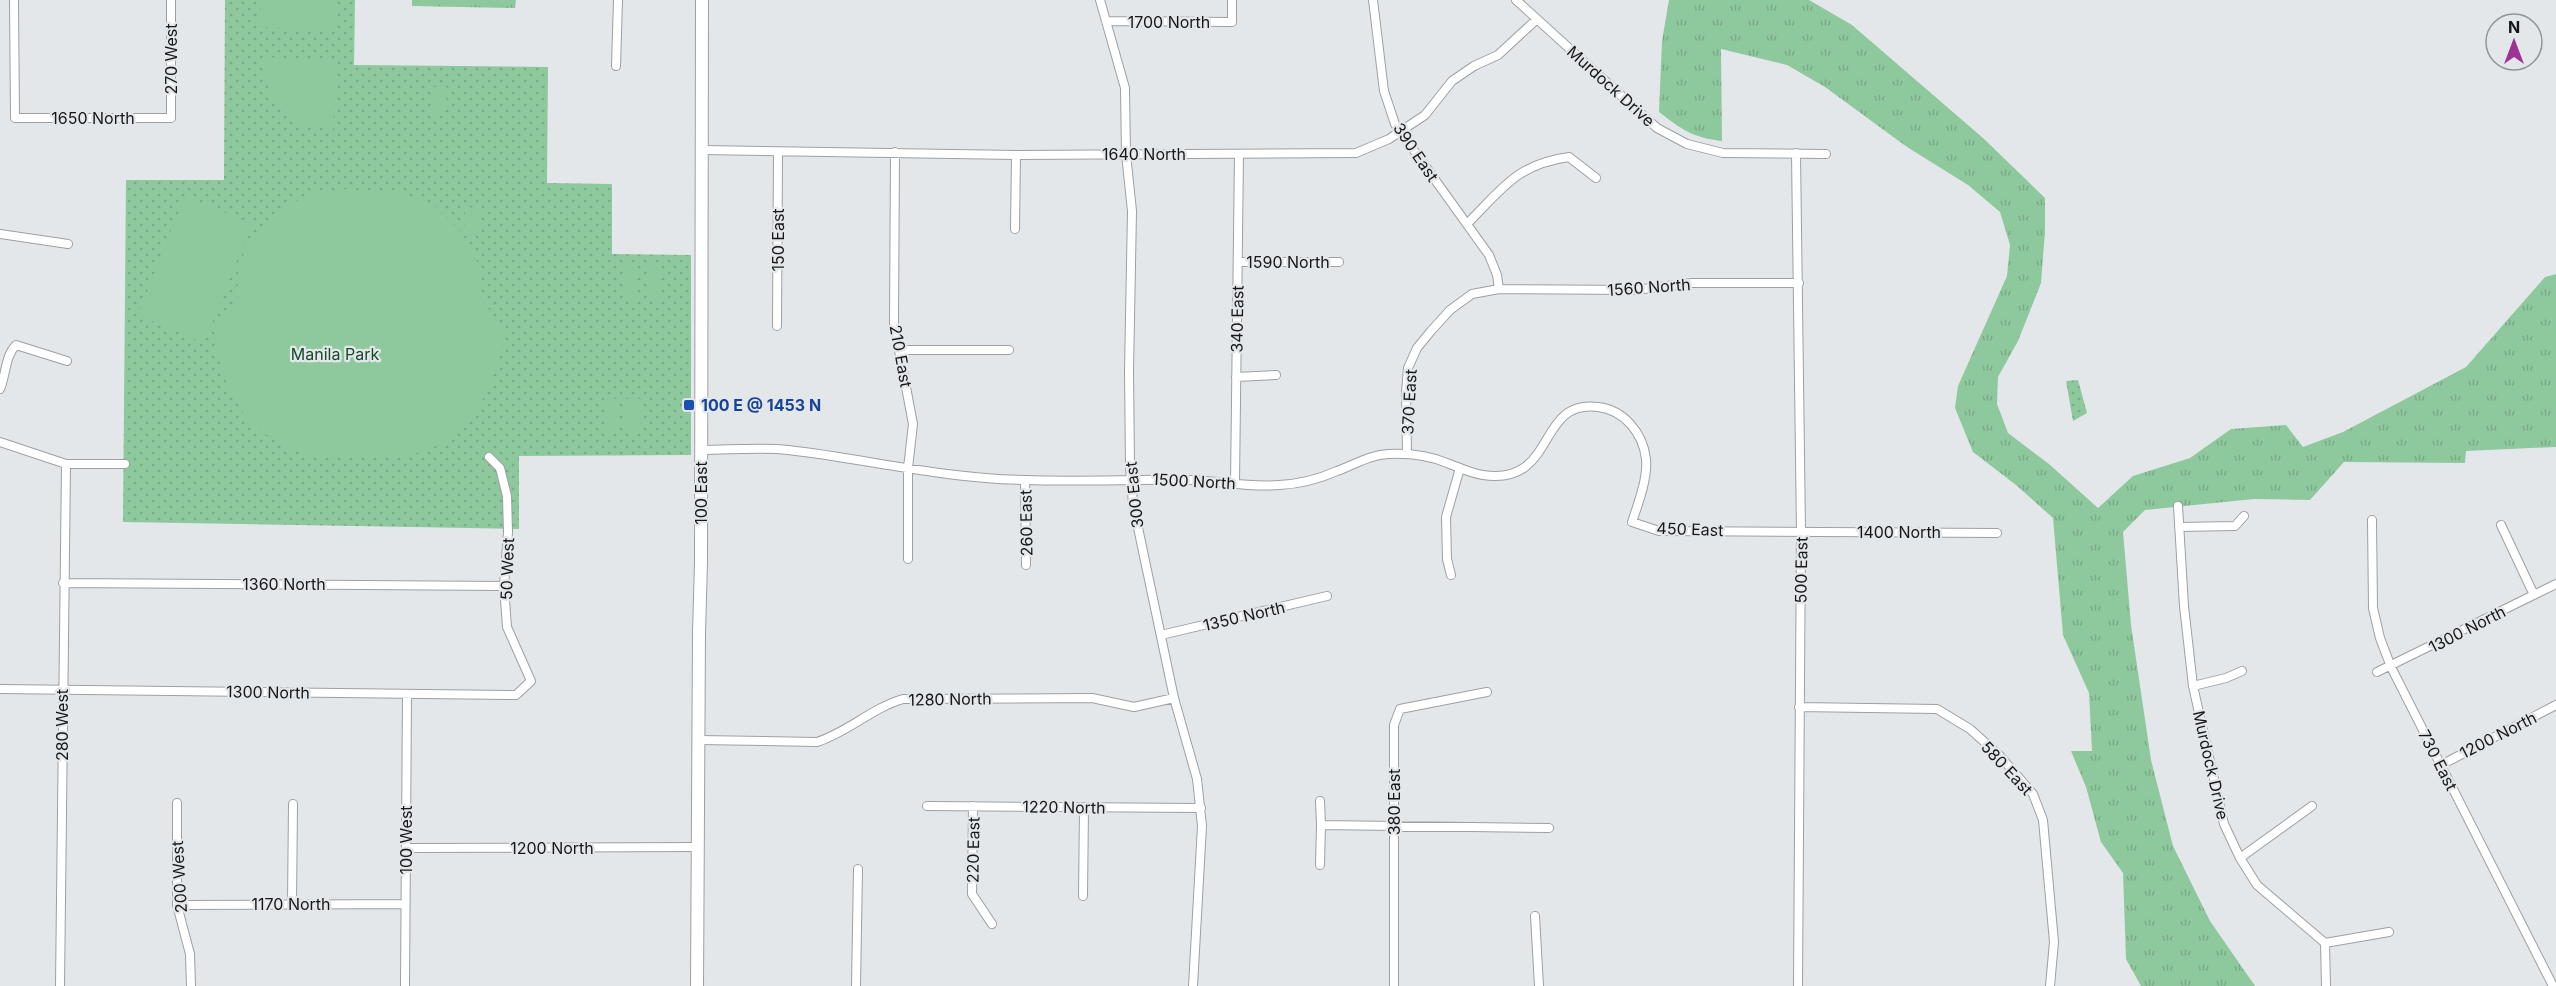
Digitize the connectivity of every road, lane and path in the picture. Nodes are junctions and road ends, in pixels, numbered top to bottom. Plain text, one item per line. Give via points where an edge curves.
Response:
1 (14, 0) edge
2 (171, 0) edge
3 (618, 0) edge
4 (702, 0) edge
5 (1100, 0) edge
6 (1232, 0) edge
7 (1374, 0) edge
8 (1516, 0) edge
9 (1537, 19) junction
10 (1106, 21) junction
11 (616, 66) dead end
12 (171, 118) joint
13 (1398, 132) junction
14 (702, 150) junction
15 (895, 152) junction
16 (778, 153) junction
17 (1796, 153) junction
18 (1126, 154) junction
19 (1239, 154) junction
20 (1826, 154) dead end
21 (1016, 155) junction
22 (1596, 178) dead end
23 (1467, 224) junction
24 (1015, 229) dead end
25 (0, 234) edge
26 (68, 244) dead end
27 (1238, 262) junction
28 (1339, 262) dead end
29 (1799, 284) junction
30 (1499, 289) junction
31 (777, 326) dead end
32 (899, 350) junction
33 (1009, 350) dead end
34 (67, 361) dead end
35 (1276, 375) dead end
36 (1236, 377) junction
37 (0, 389) edge
38 (1614, 411) joint
39 (0, 442) edge
40 (701, 450) junction
41 (1407, 454) junction
42 (489, 457) dead end
43 (66, 464) junction
44 (125, 464) dead end
45 (908, 468) junction
46 (1460, 468) junction
47 (1131, 479) junction
48 (1025, 480) junction
49 (1235, 483) junction
50 (2178, 506) dead end
51 (2244, 516) dead end
52 (2372, 520) dead end
53 (2501, 525) dead end
54 (2178, 527) junction
55 (1801, 531) junction
56 (1997, 532) dead end
57 (908, 559) dead end
58 (1026, 565) dead end
59 (1451, 575) dead end
60 (63, 583) junction
61 (2556, 584) edge
62 (504, 586) junction
63 (2534, 595) junction
64 (1327, 596) dead end
65 (1161, 635) junction
66 (2391, 667) junction
67 (2242, 671) dead end
68 (2377, 672) dead end
69 (531, 681) joint
70 (2193, 686) junction
71 (0, 689) edge
72 (62, 689) junction
73 (1487, 692) dead end
74 (406, 695) junction
75 (1174, 698) junction
76 (2556, 705) edge
77 (1799, 707) junction
78 (699, 740) junction
79 (2441, 765) junction
80 (1320, 801) dead end
81 (177, 803) dead end
82 (293, 804) dead end
83 (927, 806) dead end
84 (973, 806) junction
85 (2312, 806) dead end
86 (1084, 807) junction
87 (1201, 808) junction
88 (1321, 825) junction
89 (1395, 826) junction
90 (1549, 828) dead end
91 (699, 847) junction
92 (406, 848) junction
93 (2240, 858) junction
94 (1320, 865) dead end
95 (858, 869) dead end
96 (1083, 896) dead end
97 (292, 904) junction
98 (405, 904) junction
99 (177, 905) junction
100 (1535, 916) dead end
101 (992, 924) dead end
102 (2390, 932) dead end
103 (2325, 943) junction
104 (60, 986) edge
105 (190, 986) edge
106 (405, 986) edge
107 (697, 986) edge
108 (856, 986) edge
109 (1193, 986) edge
110 (1394, 986) edge
111 (1539, 986) edge
112 (1798, 986) edge
113 (2050, 986) edge
114 (2326, 986) edge
115 (2553, 986) edge

1 - 12 street, 1650 North via 15,118
2 - 12 street, 270 West
3 - 11 street
4 - 14 main road, 100 East
5 - 10 street, 300 East
6 - 10 street, 1700 North via 1232,22
7 - 13 street, 390 East via 1384,90
8 - 9 street, Murdock Drive
9 - 13 street, 1640 North via 1498,55 1452,81 1425,115
9 - 17 street, Murdock Drive via 1657,128 1687,144 1723,153
10 - 18 street, 300 East via 1125,88
13 - 19 street, 1640 North via 1356,153
13 - 23 street, 390 East
14 - 16 street, 1640 North
14 - 40 main road, 100 East
15 - 16 street, 1640 North
15 - 21 street, 1640 North
15 - 32 street, 210 East via 894,324
16 - 31 street, 150 East
17 - 20 street, Murdock Drive
17 - 29 street, 500 East
18 - 19 street, 1640 North
18 - 21 street, 1640 North
18 - 47 street, 300 East via 1131,211
19 - 27 street, 340 East
21 - 24 street
22 - 23 street via 1569,157 1547,160 1524,170
23 - 30 street, 390 East via 1489,255
25 - 26 street
27 - 28 street, 1590 North
27 - 36 street, 340 East
29 - 30 street, 1560 North via 1692,284 1636,290
29 - 55 street, 500 East
30 - 41 street, 370 East via 1472,294 1450,310 1417,348 1408,368
32 - 33 street
32 - 45 street, 210 East via 913,424
34 - 37 street via 16,345 10,352
35 - 36 street
36 - 49 street, 340 East
38 - 46 street, 1500 North via 1582,407 1567,414 1555,423 1532,463 1511,475 1483,475
38 - 55 street, 450 East via 1637,431 1646,459 1632,522 1659,531
39 - 43 street
40 - 45 street, 1500 North via 785,449
40 - 78 main road, 100 East
41 - 46 street, 1500 North
41 - 49 street, 1500 North via 1385,454 1311,480 1278,486
42 - 62 street, 50 West via 500,468 507,496
43 - 44 street
43 - 60 street, 280 West
45 - 48 street, 1500 North
45 - 57 street, 210 East
46 - 59 street via 1446,517
47 - 48 street, 1500 North
47 - 49 street, 1500 North
47 - 65 street, 300 East via 1136,524
48 - 58 street, 260 East
50 - 54 street, Murdock Drive
51 - 54 street via 2235,526
52 - 66 street, 730 East via 2373,608
53 - 63 street
54 - 70 street, Murdock Drive
55 - 56 street, 1400 North
55 - 77 street, 500 East
60 - 62 street, 1360 North
60 - 72 street, 280 West
61 - 63 street, 1300 North
62 - 69 street, 50 West via 507,627
63 - 66 street, 1300 North
64 - 65 street, 1350 North
65 - 75 street, 300 East
66 - 68 street, 1300 North
66 - 79 street, 730 East
67 - 70 street
69 - 74 street, 1300 North via 516,695
70 - 93 street, Murdock Drive via 2224,824
71 - 72 street, 1300 North
72 - 74 street, 1300 North
72 - 104 street, 280 West
73 - 89 street, 380 East via 1400,709 1394,725
74 - 92 street, 100 West
75 - 78 street, 1280 North via 1134,707 1092,698 903,699 882,705 834,737 817,742
75 - 87 street, 300 East via 1197,779
76 - 79 street, 1200 North
77 - 112 street, 500 East
77 - 113 street, 580 East via 1937,709 1970,729 2000,756 2033,794 2043,820 2054,942
78 - 91 main road, 100 East
79 - 115 street, 730 East
80 - 88 street
81 - 99 street, 200 West
82 - 97 street
83 - 84 street, 1220 North
84 - 86 street, 1220 North
84 - 101 street, 220 East via 972,894
85 - 93 street
86 - 87 street, 1220 North
86 - 96 street
87 - 109 street, 300 East
88 - 89 street
88 - 94 street
89 - 90 street
89 - 110 street, 380 East
91 - 92 street, 1200 North
91 - 107 main road, 100 East
92 - 98 street, 100 West
93 - 103 street, Murdock Drive via 2257,885
95 - 108 street
97 - 98 street, 1170 North
97 - 99 street, 1170 North
98 - 106 street, 100 West
99 - 105 street, 200 West via 190,954
100 - 111 street
102 - 103 street
103 - 114 street

